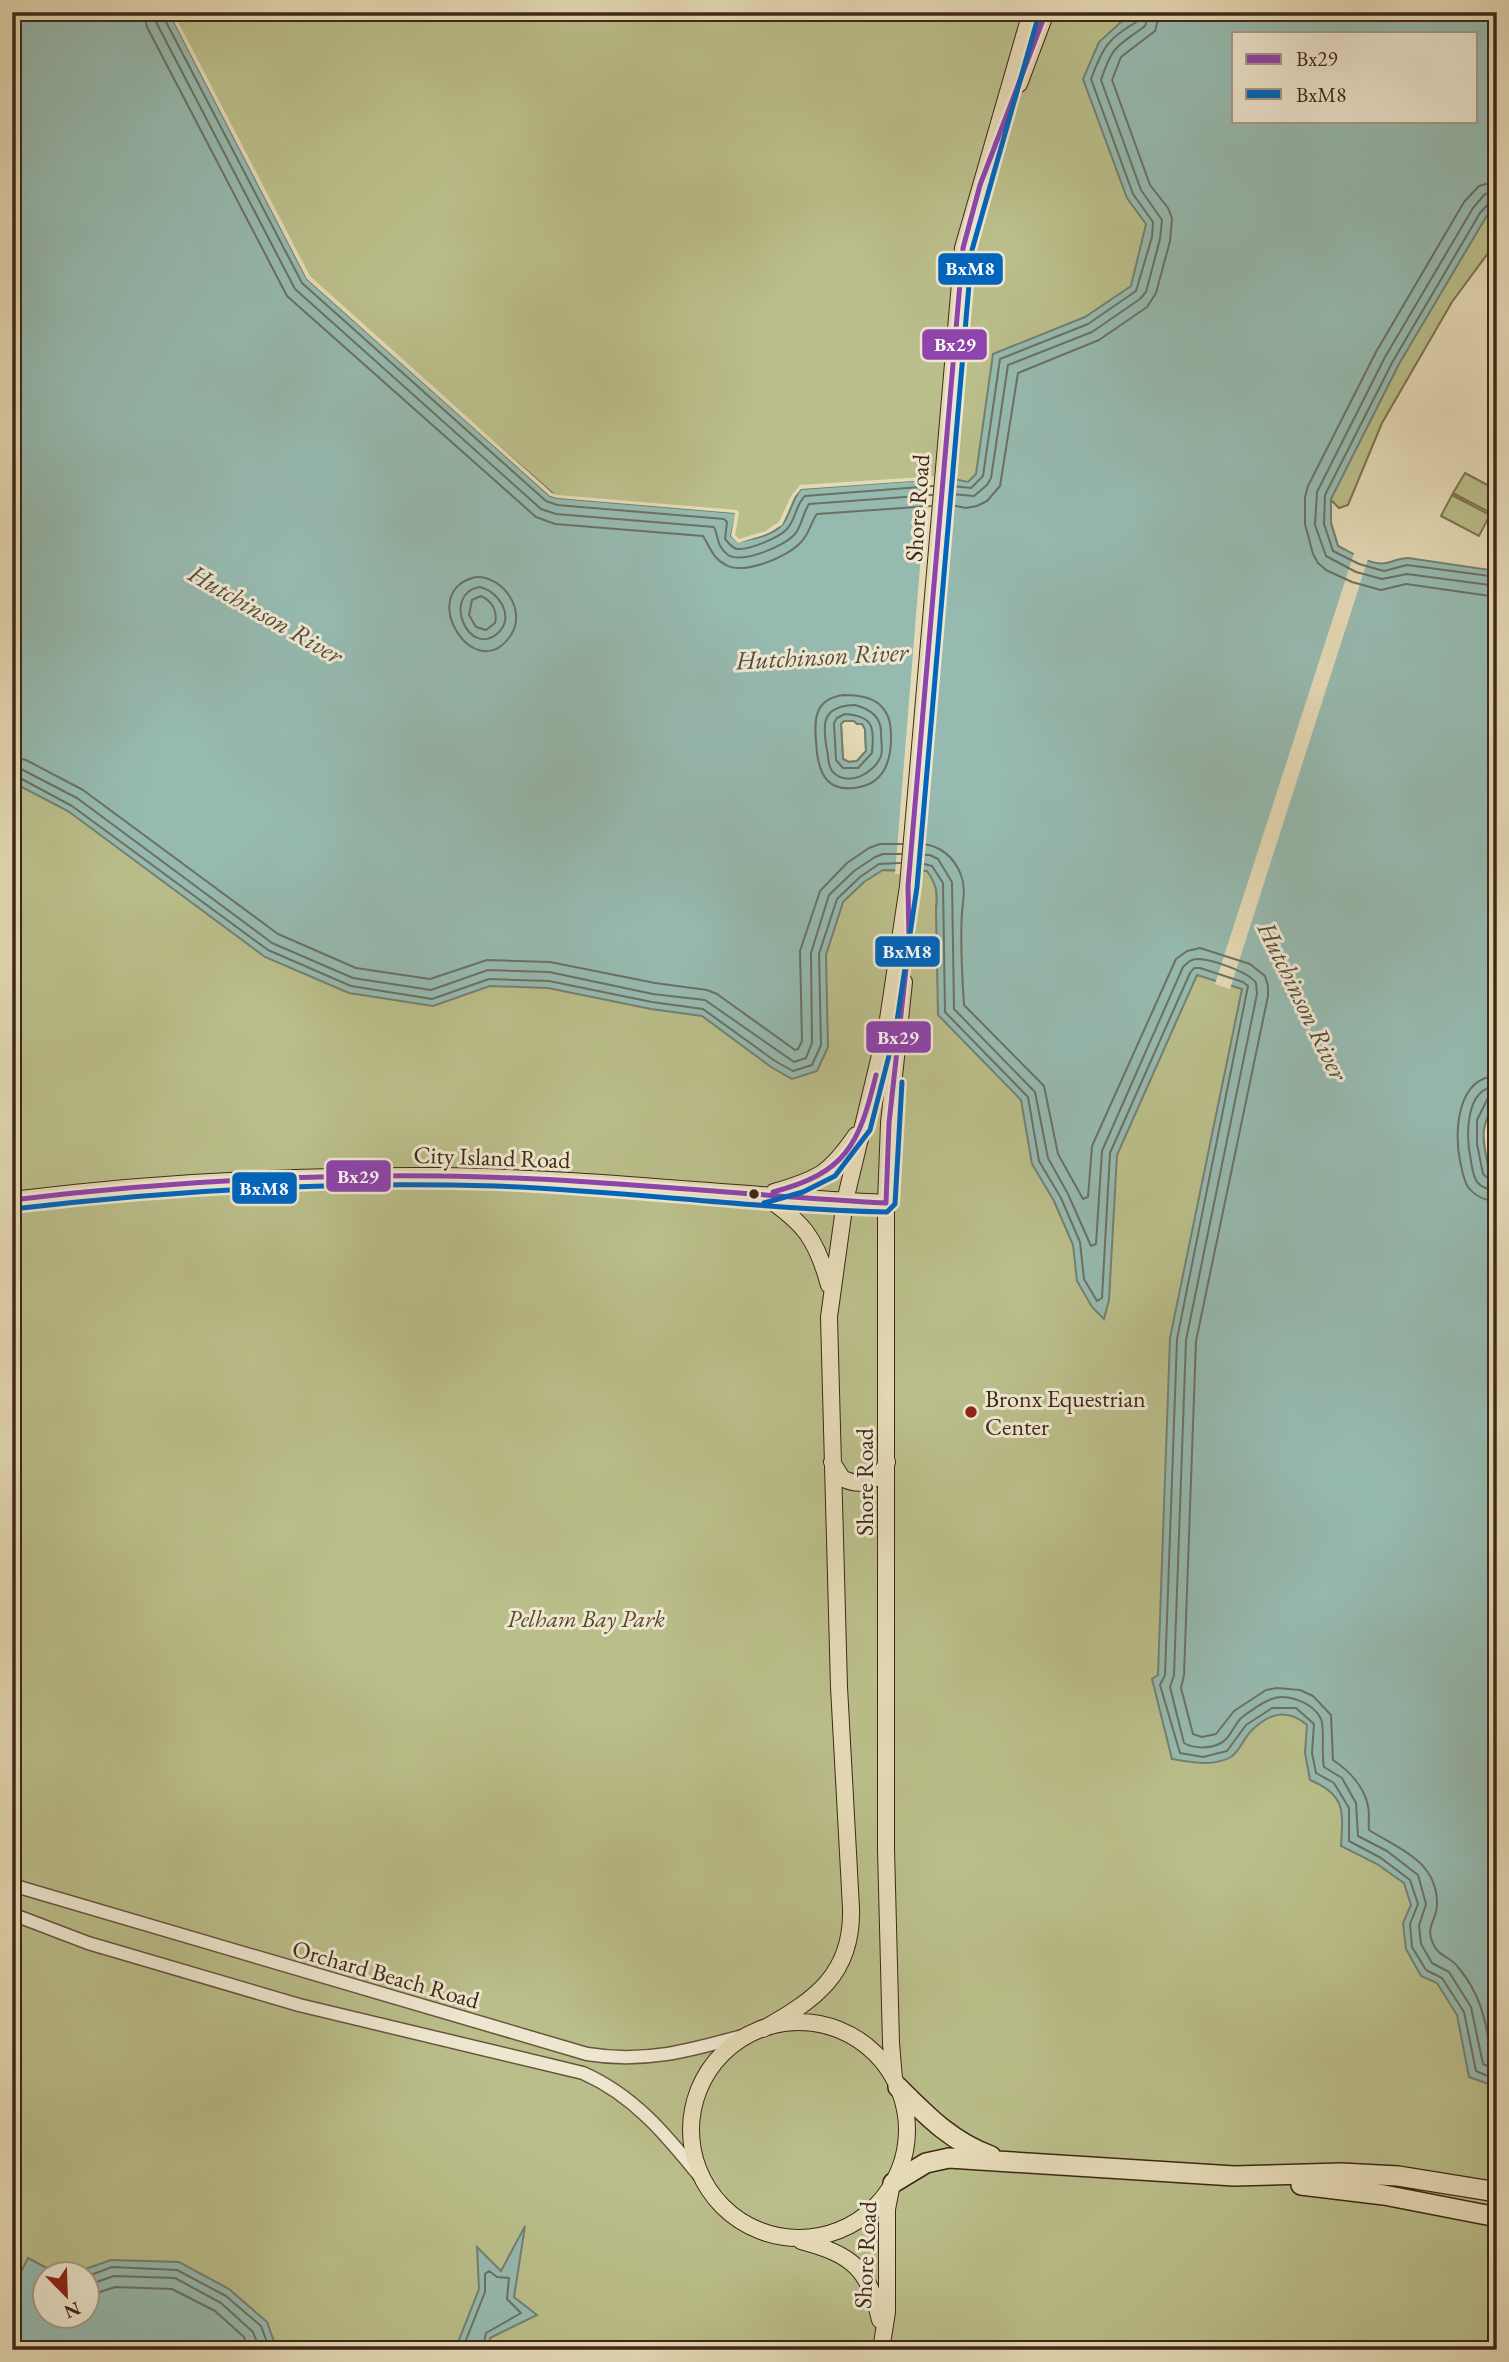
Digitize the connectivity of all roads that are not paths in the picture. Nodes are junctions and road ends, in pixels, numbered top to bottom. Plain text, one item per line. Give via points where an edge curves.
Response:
1 (1031, 12) edge
2 (1046, 12) edge
3 (996, 138) junction
4 (1497, 374) edge
5 (1497, 389) edge
6 (908, 886) junction
7 (863, 1125) junction
8 (762, 1195) junction
9 (12, 1200) edge
10 (845, 1201) junction
11 (886, 1203) junction
12 (831, 1293) junction
13 (887, 1459) junction
14 (832, 1460) junction
15 (12, 1885) edge
16 (12, 1914) edge
17 (758, 2031) junction
18 (896, 2083) junction
19 (1012, 2163) junction
20 (1234, 2176) junction
21 (702, 2179) junction
22 (892, 2183) junction
23 (1497, 2192) edge
24 (1497, 2217) edge
25 (782, 2236) junction
26 (882, 2330) junction
27 (881, 2350) edge

1 - 3 main road, Shore Road
2 - 3 main road, Shore Road
3 - 6 main road, Shore Road via 962,248
4 - 5 street
6 - 7 main road, Shore Road via 887,1026
6 - 11 main road, Shore Road via 909,942 889,1123
7 - 8 main road via 830,1169
7 - 10 main road, Shore Road
8 - 9 main road, City Island Road via 509,1179 361,1177 175,1183
8 - 10 main road, City Island Road
8 - 12 main road via 805,1228 821,1257
10 - 11 main road, City Island Road
10 - 12 main road, Shore Road
11 - 13 main road, Shore Road
12 - 14 main road, Shore Road
13 - 14 main road via 877,1478 862,1483 842,1478
13 - 18 main road, Shore Road via 886,1837
14 - 17 main road, Shore Road via 851,1927 841,1963 820,1992
15 - 17 street, Orchard Beach Road via 587,2054 660,2056
16 - 21 street, Orchard Beach Road via 88,1942 299,2005 583,2074 613,2088 642,2111
17 - 18 main road via 801,2022 841,2031 874,2052
17 - 21 main road via 728,2049 702,2081 691,2119 691,2140
18 - 19 highway via 944,2132
18 - 22 main road via 906,2116 906,2137
19 - 20 highway
19 - 22 highway via 936,2160
20 - 23 highway via 1341,2173
20 - 24 highway via 1384,2195
21 - 25 main road via 730,2213 751,2227
22 - 25 main road via 874,2207 850,2225 821,2235
22 - 26 main road, Shore Road via 887,2209 887,2312
25 - 26 main road, Shore Road via 830,2250 856,2266 870,2285
26 - 27 main road, Shore Road

